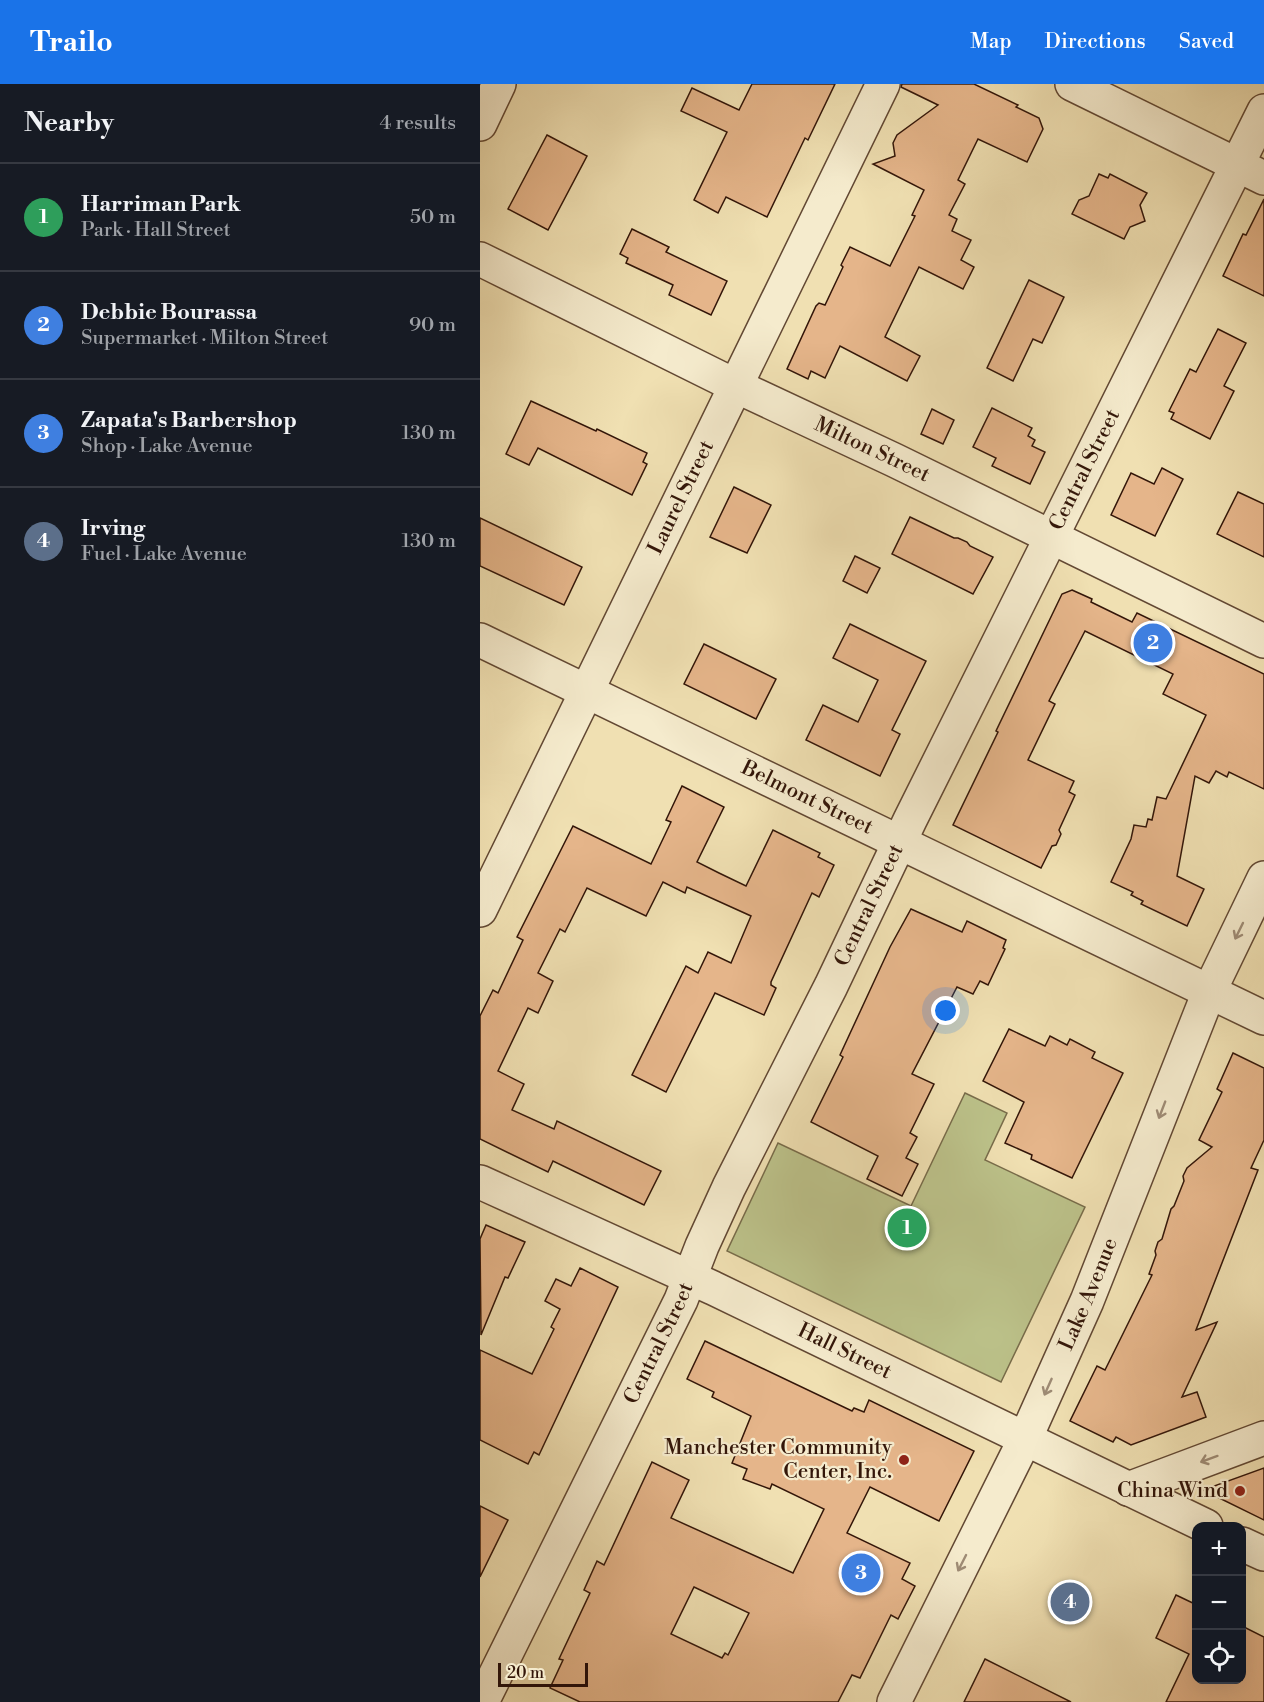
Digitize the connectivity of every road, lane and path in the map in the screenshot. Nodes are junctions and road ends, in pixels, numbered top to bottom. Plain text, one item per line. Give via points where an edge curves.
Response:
1 (499, 84) edge
2 (883, 84) edge
3 (1072, 84) edge
4 (1264, 111) edge
5 (480, 123) edge
6 (1251, 171) edge
7 (480, 259) edge
8 (736, 386) junction
9 (1050, 537) junction
10 (480, 640) edge
11 (1264, 641) edge
12 (587, 692) junction
13 (898, 843) junction
14 (1264, 878) edge
15 (480, 910) edge
16 (1209, 992) junction
17 (1264, 1018) edge
18 (480, 1182) edge
19 (689, 1277) junction
20 (1264, 1438) edge
21 (1025, 1439) junction
22 (1128, 1489) junction
23 (1196, 1522) edge
24 (1246, 1546) edge
25 (1264, 1554) edge
26 (482, 1702) edge
27 (894, 1702) edge

1 - 5 street
2 - 8 street, Laurel Street
3 - 6 street
4 - 6 street, Central Street
6 - 9 street, Central Street
7 - 8 street, Milton Street
8 - 9 street, Milton Street
8 - 12 street, Laurel Street
9 - 11 street, Milton Street
9 - 13 street, Central Street
10 - 12 street, Belmont Street
12 - 13 street, Belmont Street
12 - 15 street, Laurel Street
13 - 16 street, Belmont Street
13 - 19 street, Central Street via 729,1187
14 -> 16 street, Lake Avenue
16 - 17 street, Belmont Street
16 -> 21 street, Lake Avenue via 1087,1300
18 - 19 street, Hall Street
19 - 21 street, Hall Street
19 - 26 street, Central Street
20 -> 22 street
21 - 22 street, Hall Street
21 -> 27 street, Lake Avenue
22 - 23 street, Hall Street
24 - 25 street

